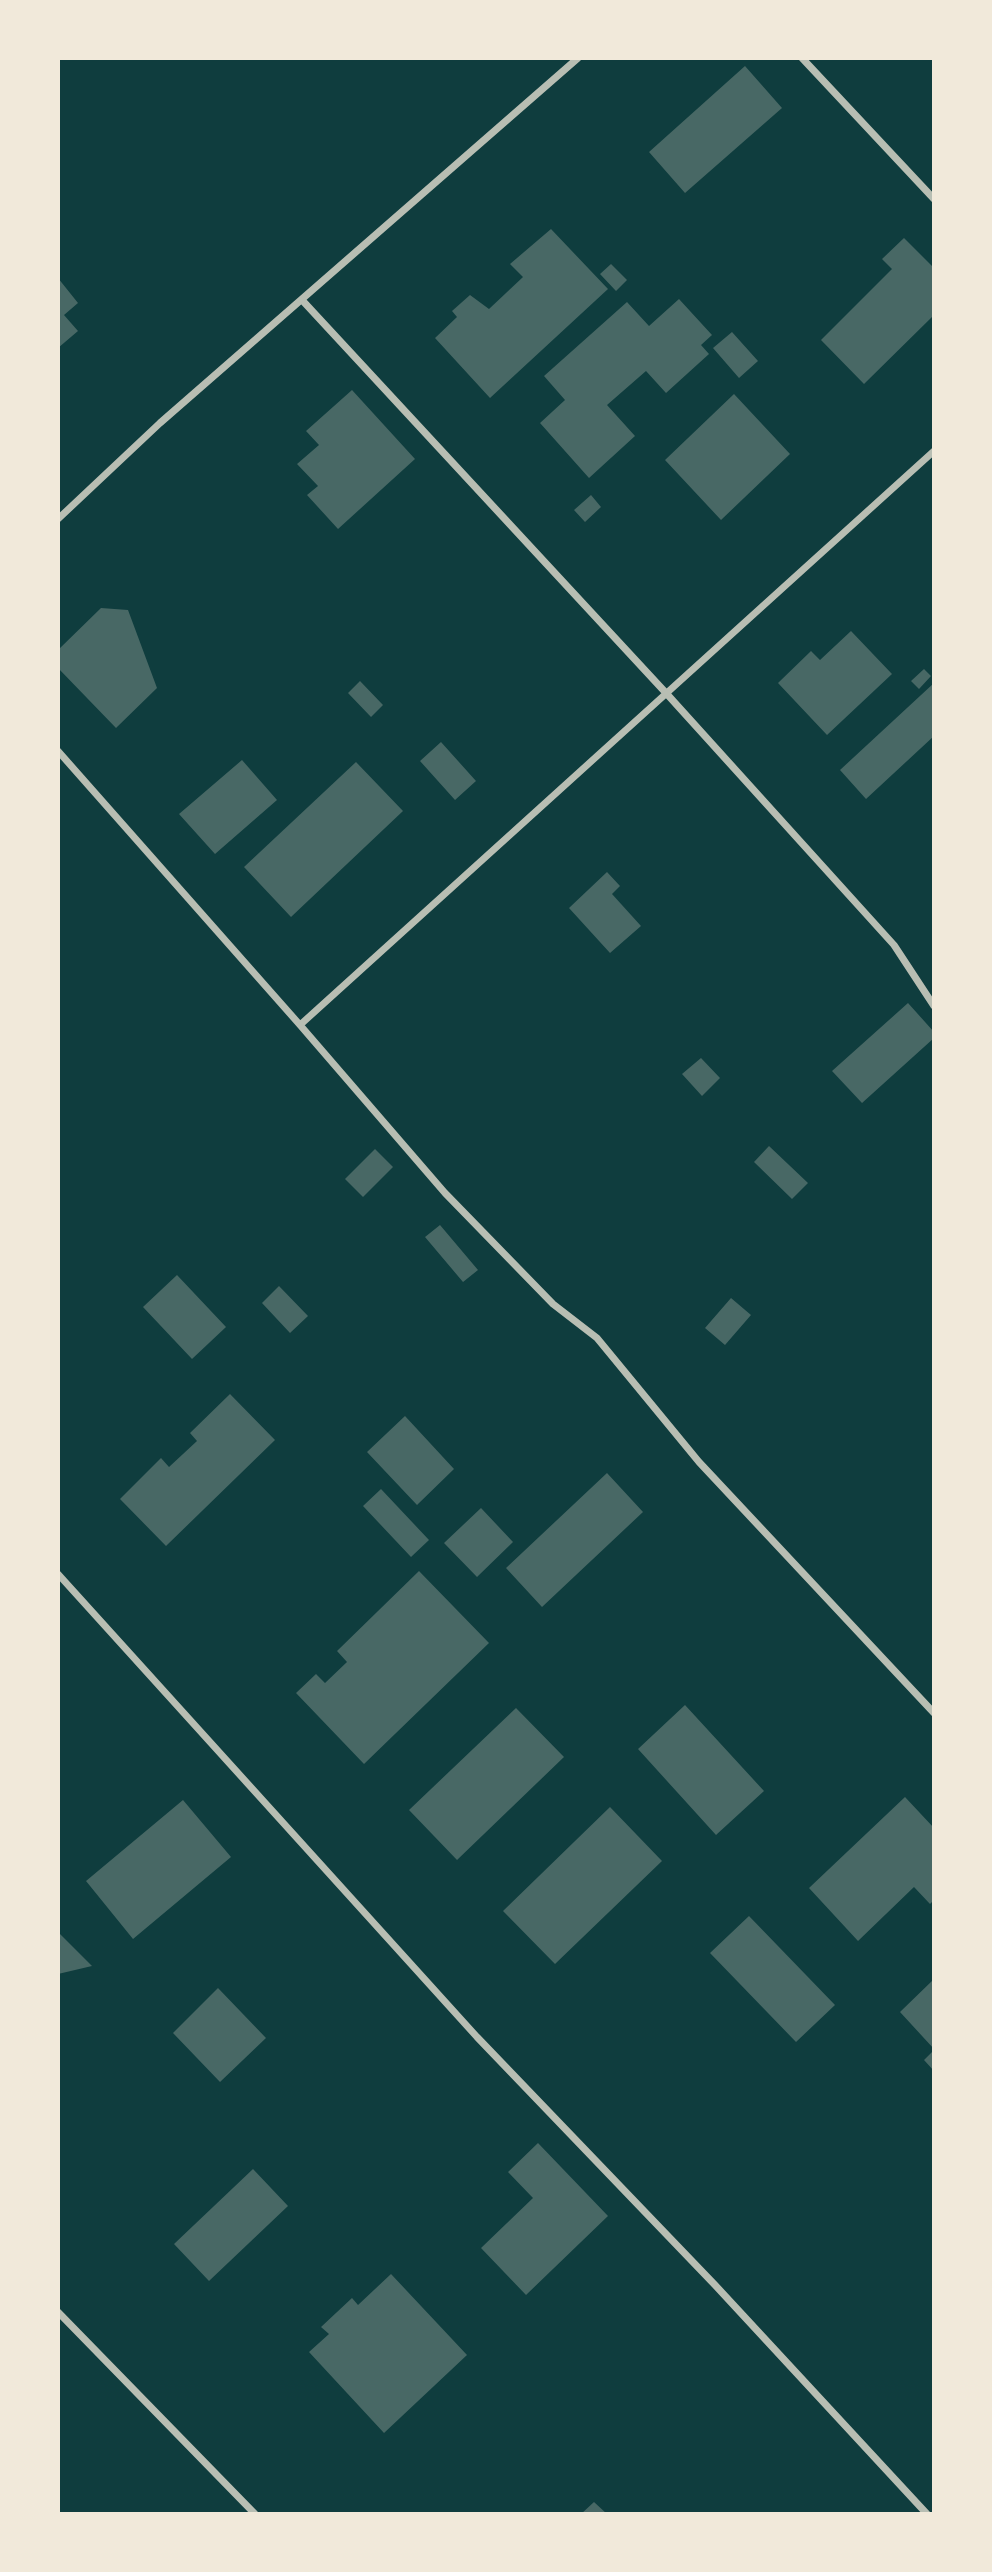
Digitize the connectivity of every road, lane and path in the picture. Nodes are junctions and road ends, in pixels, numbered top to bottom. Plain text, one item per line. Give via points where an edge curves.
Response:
1 (578, 58) edge
2 (802, 58) edge
3 (934, 199) edge
4 (302, 300) junction
5 (934, 451) edge
6 (58, 520) edge
7 (666, 693) junction
8 (58, 751) edge
9 (934, 1006) edge
10 (300, 1025) junction
11 (58, 1574) edge
12 (934, 1713) edge
13 (58, 2312) edge
14 (255, 2514) edge
15 (927, 2514) edge

1 - 4 street
2 - 3 street
4 - 6 street via 160,423
4 - 7 street
5 - 7 street
7 - 9 street via 894,945
7 - 10 street
8 - 10 street
10 - 12 street via 445,1194 553,1304 597,1338 699,1462
11 - 15 street via 477,2037
13 - 14 street

